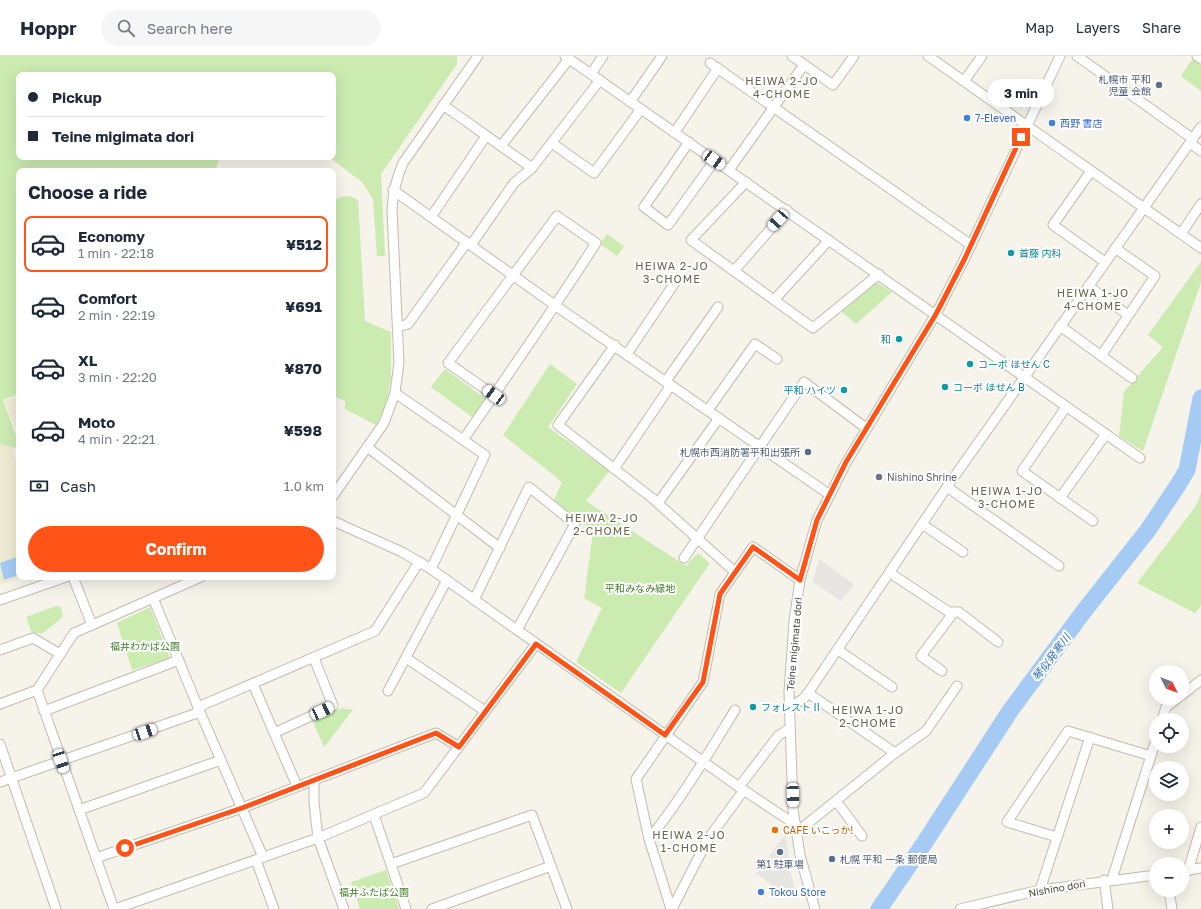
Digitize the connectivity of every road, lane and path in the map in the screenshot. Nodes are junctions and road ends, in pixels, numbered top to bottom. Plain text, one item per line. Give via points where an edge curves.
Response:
1 (478, 56) edge
2 (603, 56) edge
3 (662, 56) edge
4 (792, 56) edge
5 (854, 56) edge
6 (928, 56) edge
7 (982, 56) edge
8 (1060, 56) edge
9 (1077, 56) edge
10 (1197, 56) edge
11 (567, 57) edge
12 (1201, 59) edge
13 (804, 65) junction
14 (591, 74) junction
15 (600, 80) junction
16 (964, 81) junction
17 (630, 102) junction
18 (443, 105) junction
19 (774, 107) junction
20 (641, 109) junction
21 (1026, 125) junction
22 (1201, 127) edge
23 (675, 132) junction
24 (486, 136) junction
25 (1191, 141) junction
26 (689, 142) junction
27 (552, 143) junction
28 (502, 146) junction
29 (1201, 151) edge
30 (714, 160) junction
31 (532, 168) junction
32 (729, 170) junction
33 (1091, 170) junction
34 (746, 182) junction
35 (393, 190) junction
36 (1201, 204) edge
37 (1144, 207) junction
38 (788, 210) junction
39 (431, 217) junction
40 (1181, 234) junction
41 (829, 240) junction
42 (469, 243) junction
43 (971, 245) junction
44 (1115, 248) junction
45 (1201, 248) edge
46 (1105, 262) junction
47 (734, 271) junction
48 (879, 274) junction
49 (512, 275) junction
50 (676, 282) dead end
51 (1088, 286) junction
52 (774, 300) junction
53 (556, 306) junction
54 (718, 307) dead end
55 (936, 314) junction
56 (1128, 315) junction
57 (1060, 326) junction
58 (398, 327) junction
59 (615, 345) junction
60 (627, 354) junction
61 (1101, 356) junction
62 (777, 359) dead end
63 (1024, 377) junction
64 (1132, 378) dead end
65 (669, 383) junction
66 (395, 393) junction
67 (494, 395) junction
68 (1066, 406) junction
69 (708, 410) junction
70 (719, 418) junction
71 (866, 428) junction
72 (1106, 434) junction
73 (462, 440) junction
74 (368, 447) junction
75 (760, 447) junction
76 (1140, 458) dead end
77 (614, 469) junction
78 (947, 487) junction
79 (336, 492) edge
80 (830, 495) junction
81 (1060, 498) junction
82 (658, 503) junction
83 (457, 515) junction
84 (1092, 521) dead end
85 (336, 522) edge
86 (922, 524) junction
87 (697, 539) junction
88 (500, 548) junction
89 (963, 552) dead end
90 (684, 558) dead end
91 (419, 562) junction
92 (1059, 566) dead end
93 (432, 569) junction
94 (735, 572) junction
95 (890, 572) junction
96 (57, 580) edge
97 (74, 580) edge
98 (194, 580) edge
99 (447, 580) junction
100 (800, 580) junction
101 (154, 598) junction
102 (0, 600) edge
103 (474, 600) junction
104 (954, 612) junction
105 (92, 625) junction
106 (517, 630) junction
107 (998, 642) dead end
108 (536, 644) junction
109 (0, 650) edge
110 (838, 650) junction
111 (60, 654) junction
112 (314, 658) junction
113 (406, 658) junction
114 (179, 660) junction
115 (942, 671) dead end
116 (1201, 680) edge
117 (253, 684) junction
118 (956, 686) dead end
119 (892, 687) dead end
120 (1189, 689) edge
121 (37, 690) junction
122 (388, 691) dead end
123 (808, 693) junction
124 (0, 704) edge
125 (790, 707) junction
126 (199, 710) junction
127 (735, 710) dead end
128 (44, 711) junction
129 (486, 711) junction
130 (790, 728) junction
131 (274, 733) junction
132 (665, 735) junction
133 (1090, 737) junction
134 (0, 744) edge
135 (459, 747) junction
136 (896, 753) junction
137 (1152, 753) edge
138 (1151, 756) junction
139 (221, 760) junction
140 (61, 761) junction
141 (704, 762) junction
142 (12, 778) junction
143 (314, 780) junction
144 (0, 782) edge
145 (297, 786) junction
146 (742, 789) junction
147 (837, 802) junction
148 (242, 808) junction
149 (79, 810) junction
150 (374, 815) junction
151 (1201, 828) edge
152 (796, 829) junction
153 (862, 836) dead end
154 (1058, 837) junction
155 (318, 838) junction
156 (649, 838) junction
157 (96, 858) junction
158 (260, 859) junction
159 (1189, 860) edge
160 (391, 864) junction
161 (551, 866) junction
162 (1201, 868) edge
163 (1189, 870) edge
164 (1149, 876) edge
165 (1108, 880) junction
166 (1040, 890) junction
167 (1170, 897) edge
168 (993, 905) edge
169 (56, 909) edge
170 (114, 909) edge
171 (274, 909) edge
172 (344, 909) edge
173 (406, 909) edge
174 (432, 909) edge
175 (567, 909) edge
176 (672, 909) edge
177 (815, 909) edge
178 (960, 909) edge
179 (1108, 909) edge
180 (1172, 909) edge

1 - 18 street
2 - 14 street
3 - 17 street
4 - 13 street
5 - 13 street via 833,85
6 - 16 street
7 - 16 street
8 - 21 street, Teine migimata dori
9 - 25 street
10 - 12 street
11 - 14 street
11 - 28 street
13 - 19 street
14 - 15 street
15 - 17 street
15 - 27 street
16 - 21 street
17 - 20 street
18 - 24 street
18 - 35 street via 403,163
19 - 23 street via 714,66
19 - 32 street
19 - 43 street
20 - 23 street
20 - 27 street via 594,173
21 - 33 street
21 - 43 street, Teine migimata dori
22 - 25 street
23 - 26 street
24 - 28 street
24 - 39 street
25 - 29 street
25 - 37 street
26 - 30 street
26 - 30 street via 644,207 668,225
27 - 31 street
28 - 31 street
30 - 32 street
31 - 42 street via 514,183
32 - 34 street
33 - 37 street
33 - 46 street via 1054,226
34 - 38 street
34 - 47 street via 691,240
35 - 39 street
35 - 58 street
36 - 40 street
37 - 40 street
37 - 44 street
38 - 41 street
38 - 47 street
39 - 42 street
40 - 45 street
41 - 48 street
41 - 52 street
42 - 49 street
42 - 58 street via 408,324
43 - 55 street, Teine migimata dori
44 - 46 street
44 - 56 street via 1155,276
46 - 51 street
47 - 52 street
48 - 52 street via 813,328
48 - 55 street
49 - 53 street
49 - 53 street via 557,216 596,243
49 - 67 street via 448,363
50 - 60 street
51 - 56 street
51 - 57 street
53 - 59 street
53 - 67 street
54 - 65 street
55 - 63 street
55 - 71 street, Teine migimata dori
56 - 61 street
57 - 61 street
57 - 63 street
58 - 66 street via 399,363
59 - 60 street
59 - 77 street via 558,425
60 - 65 street
61 - 64 street
62 - 69 street via 755,344
63 - 68 street
63 - 78 street
65 - 69 street
65 - 77 street
66 - 73 street
66 - 74 street via 384,423
67 - 73 street
68 - 72 street
68 - 81 street via 1022,471
69 - 70 street
70 - 75 street
70 - 82 street
71 - 75 street via 804,382
71 - 80 street, Teine migimata dori
72 - 76 street
72 - 81 street
73 - 83 street via 484,455
74 - 79 street
74 - 83 street
75 - 80 street
75 - 87 street
77 - 82 street
78 - 86 street
78 - 92 street
80 - 100 street, Teine migimata dori via 817,520
81 - 84 street
82 - 87 street
83 - 88 street
83 - 93 street
85 - 91 street
86 - 89 street
86 - 95 street
87 - 90 street
87 - 94 street
88 - 103 street
88 - 106 street via 529,488 575,524
91 - 93 street
91 - 112 street via 375,631
93 - 99 street
94 - 100 street via 753,547
94 - 132 street via 720,594 703,682
95 - 104 street via 949,612
95 - 110 street
96 - 102 street
97 - 105 street
98 - 101 street
99 - 103 street
99 - 113 street
100 - 125 street, Teine migimata dori via 794,621
101 - 105 street
101 - 114 street
103 - 106 street
104 - 107 street via 959,612
104 - 115 street via 921,656
105 - 111 street via 74,632
106 - 108 street
108 - 129 street
108 - 132 street
109 - 111 street via 33,638
110 - 119 street
110 - 123 street
111 - 121 street
112 - 117 street
112 - 131 street via 334,706
113 - 122 street
113 - 129 street
114 - 126 street
114 - 128 street
116 - 120 street
117 - 126 street
117 - 131 street
118 - 136 street via 926,731
121 - 124 street
121 - 128 street
123 - 125 street
123 - 136 street
125 - 130 street, Teine migimata dori
126 - 139 street
126 - 140 street
127 - 141 street
128 - 140 street
129 - 135 street
130 - 146 street via 778,736
130 - 152 street, Teine migimata dori
131 - 145 street
132 - 141 street
132 - 156 street via 636,779
133 - 138 street
133 - 154 street
133 - 154 street via 1068,732 1007,822
134 - 142 street
135 - 143 street via 436,733
135 - 150 street via 424,793
136 - 147 street
137 - 138 street
138 - 165 street
139 - 148 street
139 - 149 street
140 - 142 street
140 - 149 street
141 - 146 street
141 - 156 street
142 - 144 street
142 - 169 street
143 - 145 street
143 - 155 street
145 - 148 street
146 - 152 street
146 - 176 street via 708,838
147 - 152 street
147 - 153 street
148 - 157 street
148 - 158 street
149 - 157 street
150 - 155 street
150 - 160 street
151 - 159 street
152 - 177 street, Teine migimata dori via 800,855
154 - 166 street
155 - 158 street
155 - 172 street
156 - 176 street
157 - 170 street
158 - 170 street
158 - 171 street
160 - 161 street via 532,815
160 - 173 street
161 - 174 street
161 - 175 street
162 - 163 street
164 - 165 street, Nishino dori
165 - 166 street, Nishino dori
165 - 179 street
166 - 168 street, Nishino dori
167 - 180 street
168 - 178 street, Nishino dori

